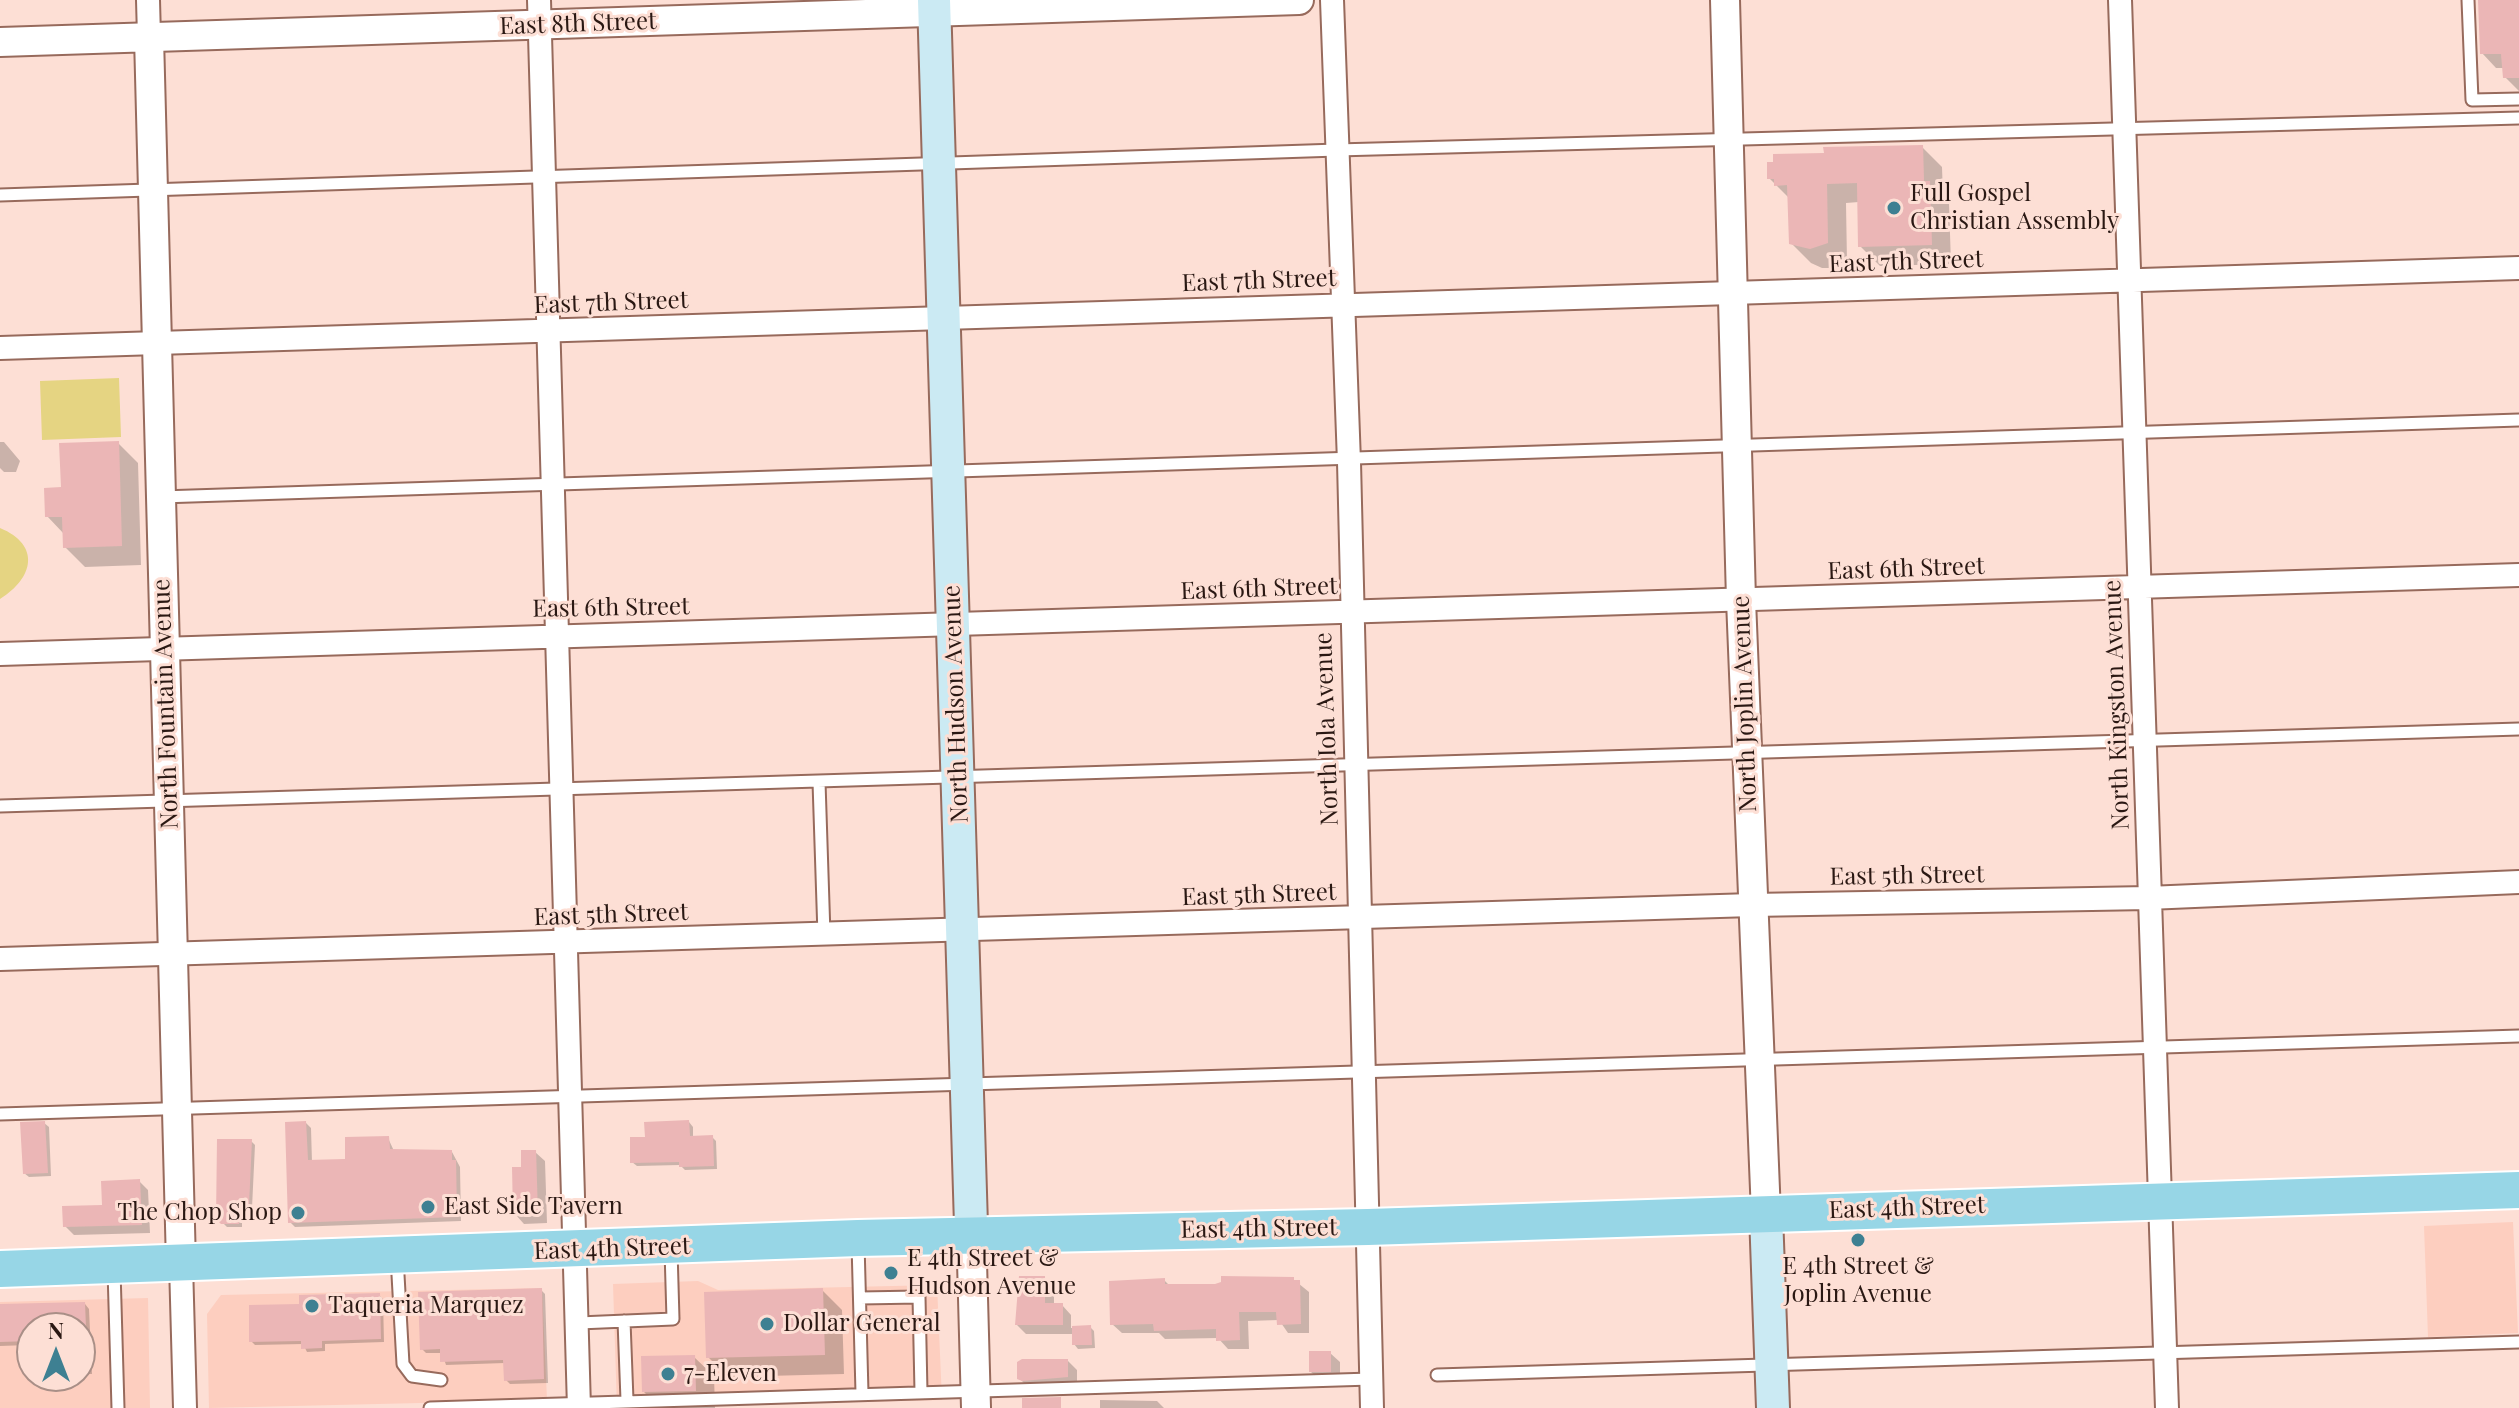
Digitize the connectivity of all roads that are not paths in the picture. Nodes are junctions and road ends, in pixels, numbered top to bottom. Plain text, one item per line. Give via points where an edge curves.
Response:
1 (148, 0) edge
2 (1299, 0) edge
3 (1332, 0) edge
4 (1725, 0) edge
5 (2120, 0) edge
6 (2468, 0) edge
7 (934, 7) edge
8 (539, 12) edge
9 (149, 37) junction
10 (0, 42) edge
11 (2519, 99) edge
12 (2519, 118) edge
13 (2123, 126) junction
14 (1730, 139) junction
15 (1337, 150) junction
16 (939, 163) junction
17 (543, 179) junction
18 (153, 191) junction
19 (0, 195) edge
20 (2519, 268) edge
21 (2129, 281) junction
22 (1735, 293) junction
23 (1341, 304) junction
24 (943, 317) junction
25 (548, 331) junction
26 (155, 344) junction
27 (0, 348) edge
28 (2519, 420) edge
29 (2135, 434) junction
30 (1737, 446) junction
31 (1349, 462) junction
32 (948, 471) junction
33 (553, 486) junction
34 (161, 497) junction
35 (2519, 575) edge
36 (2139, 586) junction
37 (1741, 600) junction
38 (1350, 612) junction
39 (954, 626) junction
40 (558, 635) junction
41 (164, 647) junction
42 (0, 654) edge
43 (2519, 729) edge
44 (2144, 740) junction
45 (1747, 752) junction
46 (1355, 766) junction
47 (958, 777) junction
48 (819, 782) junction
49 (563, 789) junction
50 (169, 800) junction
51 (0, 806) edge
52 (2519, 882) edge
53 (2148, 898) junction
54 (1752, 905) junction
55 (1359, 918) junction
56 (962, 930) junction
57 (824, 935) junction
58 (568, 943) junction
59 (173, 955) junction
60 (0, 959) edge
61 (2519, 1036) edge
62 (2153, 1049) junction
63 (1761, 1061) junction
64 (1364, 1074) junction
65 (968, 1086) junction
66 (572, 1096) junction
67 (177, 1108) junction
68 (0, 1114) edge
69 (2519, 1190) edge
70 (2159, 1201) junction
71 (1766, 1214) junction
72 (1368, 1227) junction
73 (971, 1230) junction
74 (858, 1238) junction
75 (671, 1247) junction
76 (575, 1251) junction
77 (397, 1257) junction
78 (181, 1264) junction
79 (114, 1265) junction
80 (0, 1269) edge
81 (860, 1298) junction
82 (624, 1321) junction
83 (579, 1323) junction
84 (2519, 1342) edge
85 (2165, 1356) junction
86 (1771, 1365) junction
87 (1437, 1375) dead end
88 (1371, 1379) junction
89 (441, 1380) dead end
90 (921, 1392) junction
91 (862, 1393) junction
92 (975, 1399) edge
93 (627, 1400) junction
94 (579, 1405) edge
95 (118, 1408) edge
96 (185, 1408) edge
97 (430, 1408) edge
98 (1372, 1408) edge
99 (1773, 1408) edge
100 (2167, 1408) edge

1 - 9 street, North Fountain Avenue
2 - 7 street, East 8th Street
3 - 15 street, North Iola Avenue
4 - 14 street, North Joplin Avenue
5 - 13 street, North Kingston Avenue
6 - 11 lane via 2472,100
7 - 8 street, East 8th Street
7 - 16 main road, North Hudson Avenue
8 - 9 street, East 8th Street
8 - 17 street
9 - 10 street, East 8th Street
9 - 18 street, North Fountain Avenue
12 - 13 lane
13 - 14 lane
13 - 21 street, North Kingston Avenue
14 - 15 lane
14 - 22 street, North Joplin Avenue
15 - 16 lane
15 - 23 street, North Iola Avenue
16 - 17 lane
16 - 24 main road, North Hudson Avenue
17 - 18 lane
17 - 25 street
18 - 19 lane
18 - 26 street, North Fountain Avenue
20 - 21 street, East 7th Street
21 - 22 street, East 7th Street
21 - 29 street, North Kingston Avenue
22 - 23 street, East 7th Street
22 - 30 street, North Joplin Avenue
23 - 24 street, East 7th Street
23 - 31 street, North Iola Avenue
24 - 25 street, East 7th Street
24 - 32 main road, North Hudson Avenue
25 - 26 street, East 7th Street
25 - 33 street
26 - 27 street, East 7th Street
26 - 34 street, North Fountain Avenue
28 - 29 lane
29 - 30 lane
29 - 36 street, North Kingston Avenue
30 - 31 lane
30 - 37 street, North Joplin Avenue
31 - 32 lane
31 - 38 street, North Iola Avenue
32 - 33 lane
32 - 39 main road, North Hudson Avenue
33 - 34 lane
33 - 40 street
34 - 41 street, North Fountain Avenue
35 - 36 street, East 6th Street
36 - 37 street, East 6th Street
36 - 44 street, North Kingston Avenue
37 - 38 street, East 6th Street
37 - 45 street, North Joplin Avenue
38 - 39 street, East 6th Street
38 - 46 street, North Iola Avenue
39 - 40 street, East 6th Street
39 - 47 main road, North Hudson Avenue
40 - 41 street, East 6th Street
40 - 49 street
41 - 42 street, East 6th Street
41 - 50 street, North Fountain Avenue
43 - 44 lane
44 - 45 lane
44 - 53 street, North Kingston Avenue
45 - 46 lane
45 - 54 street, North Joplin Avenue
46 - 47 lane
46 - 55 street, North Iola Avenue
47 - 48 lane
47 - 56 main road, North Hudson Avenue
48 - 49 lane
48 - 57 lane
49 - 50 lane
49 - 58 street
50 - 51 lane
50 - 59 street, North Fountain Avenue
52 - 53 street, East 5th Street
53 - 54 street, East 5th Street
53 - 62 street, North Kingston Avenue
54 - 55 street, East 5th Street
54 - 63 street, North Joplin Avenue
55 - 56 street, East 5th Street
55 - 64 street, North Iola Avenue
56 - 57 street, East 5th Street
56 - 65 main road, North Hudson Avenue
57 - 58 street, East 5th Street
58 - 59 street, East 5th Street
58 - 66 street
59 - 60 street, East 5th Street
59 - 67 street, North Fountain Avenue
61 - 62 lane
62 - 63 lane
62 - 70 street, North Kingston Avenue
63 - 64 lane
63 - 71 street, North Joplin Avenue
64 - 65 lane
64 - 72 street, North Iola Avenue
65 - 66 lane
65 - 73 main road, North Hudson Avenue
66 - 67 lane
66 - 76 street
67 - 68 lane
67 - 78 street, North Fountain Avenue
69 - 70 main road, East 4th Street
70 - 71 main road, East 4th Street
70 - 85 street, North Kingston Avenue
71 - 72 main road, East 4th Street
71 - 86 main road, North Joplin Avenue
72 - 73 main road, East 4th Street
72 - 88 street, North Iola Avenue
73 - 74 main road, East 4th Street
73 - 92 street, North Hudson Avenue
74 - 75 main road, East 4th Street
74 - 81 lane
75 - 76 main road, East 4th Street
75 - 82 lane via 673,1319
76 - 77 main road, East 4th Street
76 - 83 street
77 - 78 main road, East 4th Street
77 - 89 lane via 403,1364 412,1376
78 - 79 main road, East 4th Street
78 - 96 street, North Fountain Avenue
79 - 80 main road, East 4th Street
79 - 95 lane
81 - 90 lane via 919,1297
81 - 91 lane
82 - 83 lane
82 - 93 lane
83 - 94 street
84 - 85 lane
85 - 86 lane
85 - 100 street, North Kingston Avenue
86 - 87 lane
86 - 99 main road, North Joplin Avenue
88 - 92 lane
88 - 98 street, North Iola Avenue
90 - 91 lane
90 - 92 lane
91 - 93 lane
93 - 94 lane
94 - 97 lane

